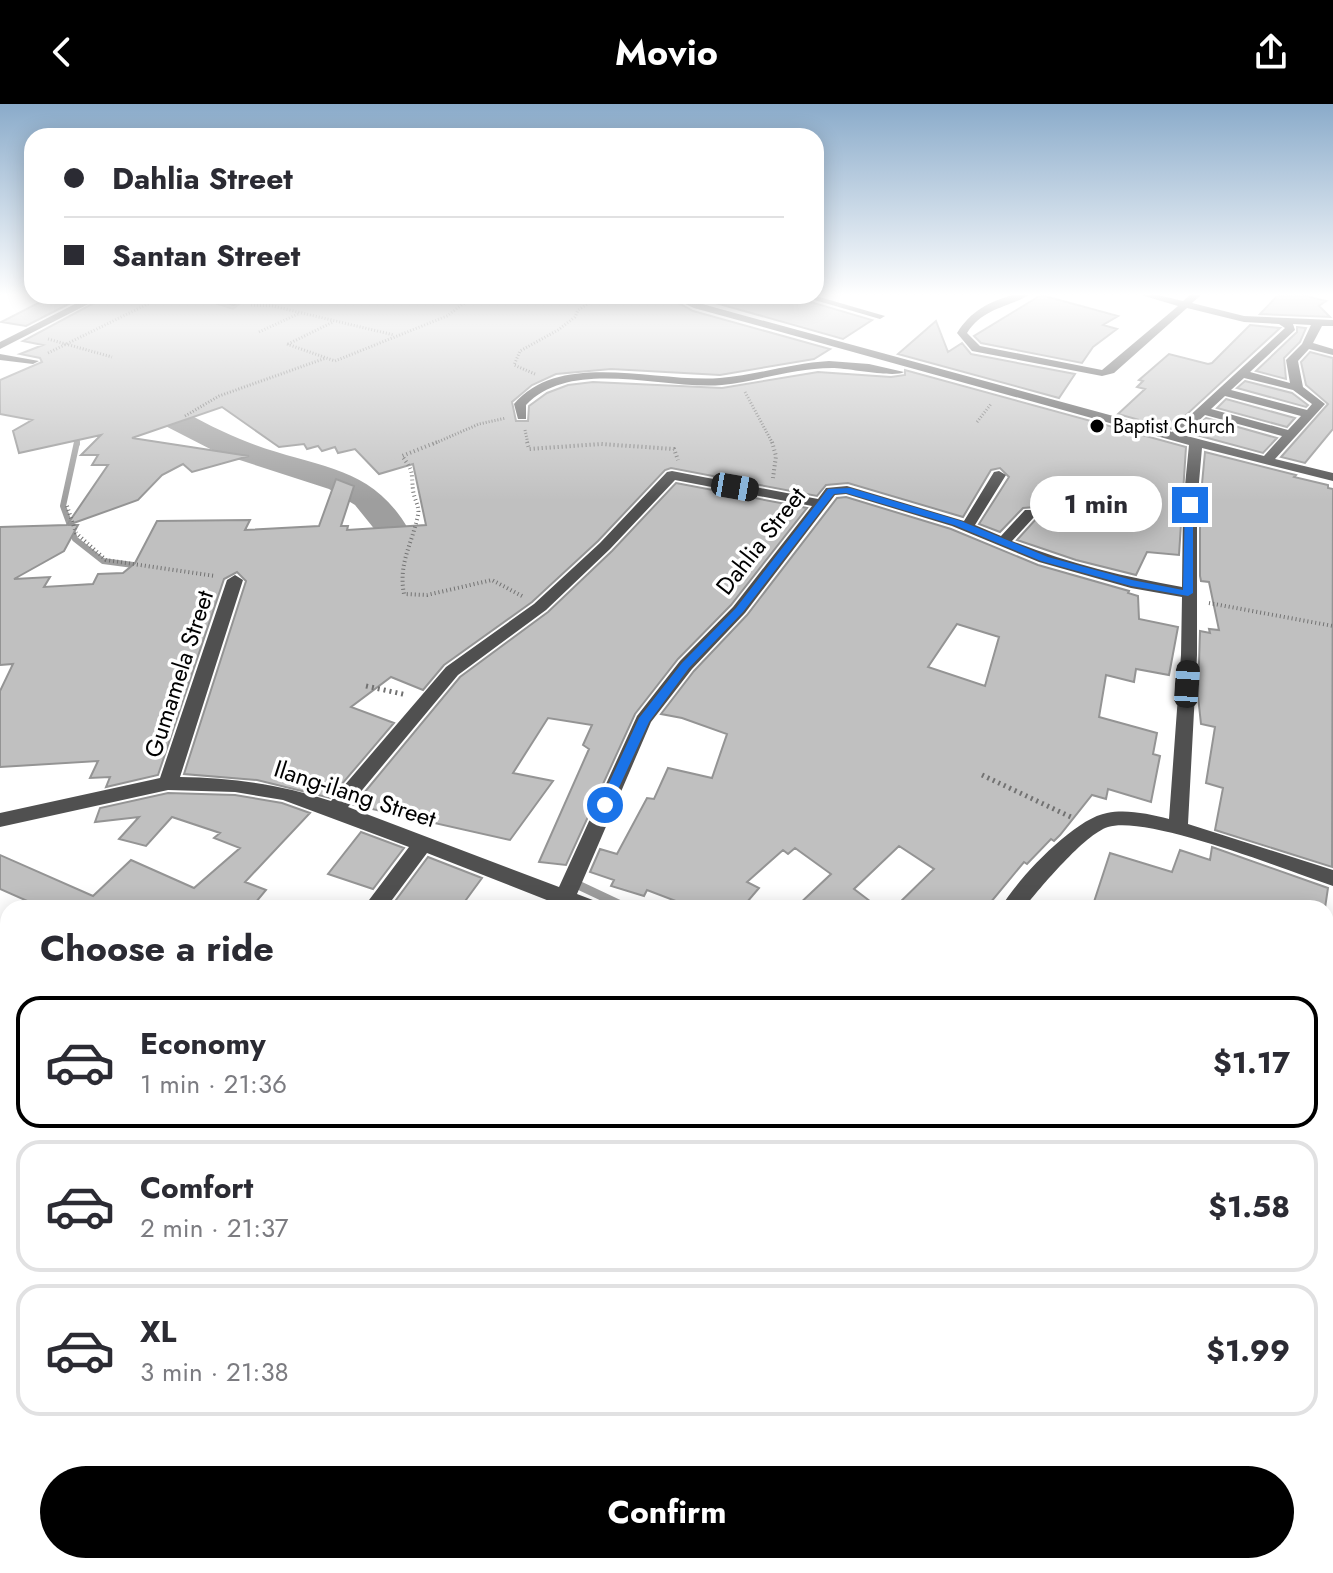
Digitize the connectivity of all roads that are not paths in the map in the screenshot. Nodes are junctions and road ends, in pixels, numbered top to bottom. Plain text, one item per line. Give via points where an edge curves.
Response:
1 (912, 364) edge
2 (1052, 364) edge
3 (1118, 364) edge
4 (1255, 364) edge
5 (1293, 364) edge
6 (1244, 374) junction
7 (996, 386) junction
8 (1297, 388) junction
9 (1222, 391) junction
10 (1204, 411) junction
11 (1311, 415) junction
12 (522, 416) road end
13 (1291, 435) junction
14 (1174, 437) junction
15 (1196, 443) junction
16 (1266, 461) junction
17 (999, 475) dead end
18 (1333, 477) edge
19 (820, 503) junction
20 (1030, 513) dead end
21 (967, 527) junction
22 (1003, 542) junction
23 (235, 580) road end
24 (1188, 596) junction
25 (168, 783) junction
26 (335, 810) junction
27 (0, 820) edge
28 (1178, 828) junction
29 (424, 842) junction
30 (1333, 878) edge
31 (565, 897) junction
32 (380, 900) edge
33 (572, 900) edge
34 (1018, 900) edge

1 - 7 street
2 - 3 street via 1102,373
4 - 6 street
5 - 8 street
6 - 8 street
6 - 9 street
7 - 12 street via 969,386 863,366 817,365 706,383 566,379 533,387 520,404
7 - 14 street
8 - 11 street via 1319,404
9 - 10 street
9 - 11 street
10 - 13 street
10 - 14 street
11 - 13 street
13 - 16 street
14 - 15 street
15 - 16 street
15 - 24 street
16 - 18 street
17 - 21 street
19 - 21 street, Dahlia Street via 831,491 847,490
19 - 26 street via 672,475 540,607 452,671
19 - 31 street, Dahlia Street via 739,610 643,720
20 - 22 street
21 - 22 street, Dahlia Street
22 - 24 street, Dahlia Street via 1044,559
23 - 25 street, Gumamela Street
24 - 28 street
25 - 26 street, Ilang-ilang Street via 285,793
25 - 27 street, Ilang-ilang Street
26 - 29 street, Ilang-ilang Street
28 - 30 street
28 - 34 street via 1107,819 1092,827
29 - 31 street, Ilang-ilang Street
29 - 32 street
31 - 33 street, Ilang-ilang Street

